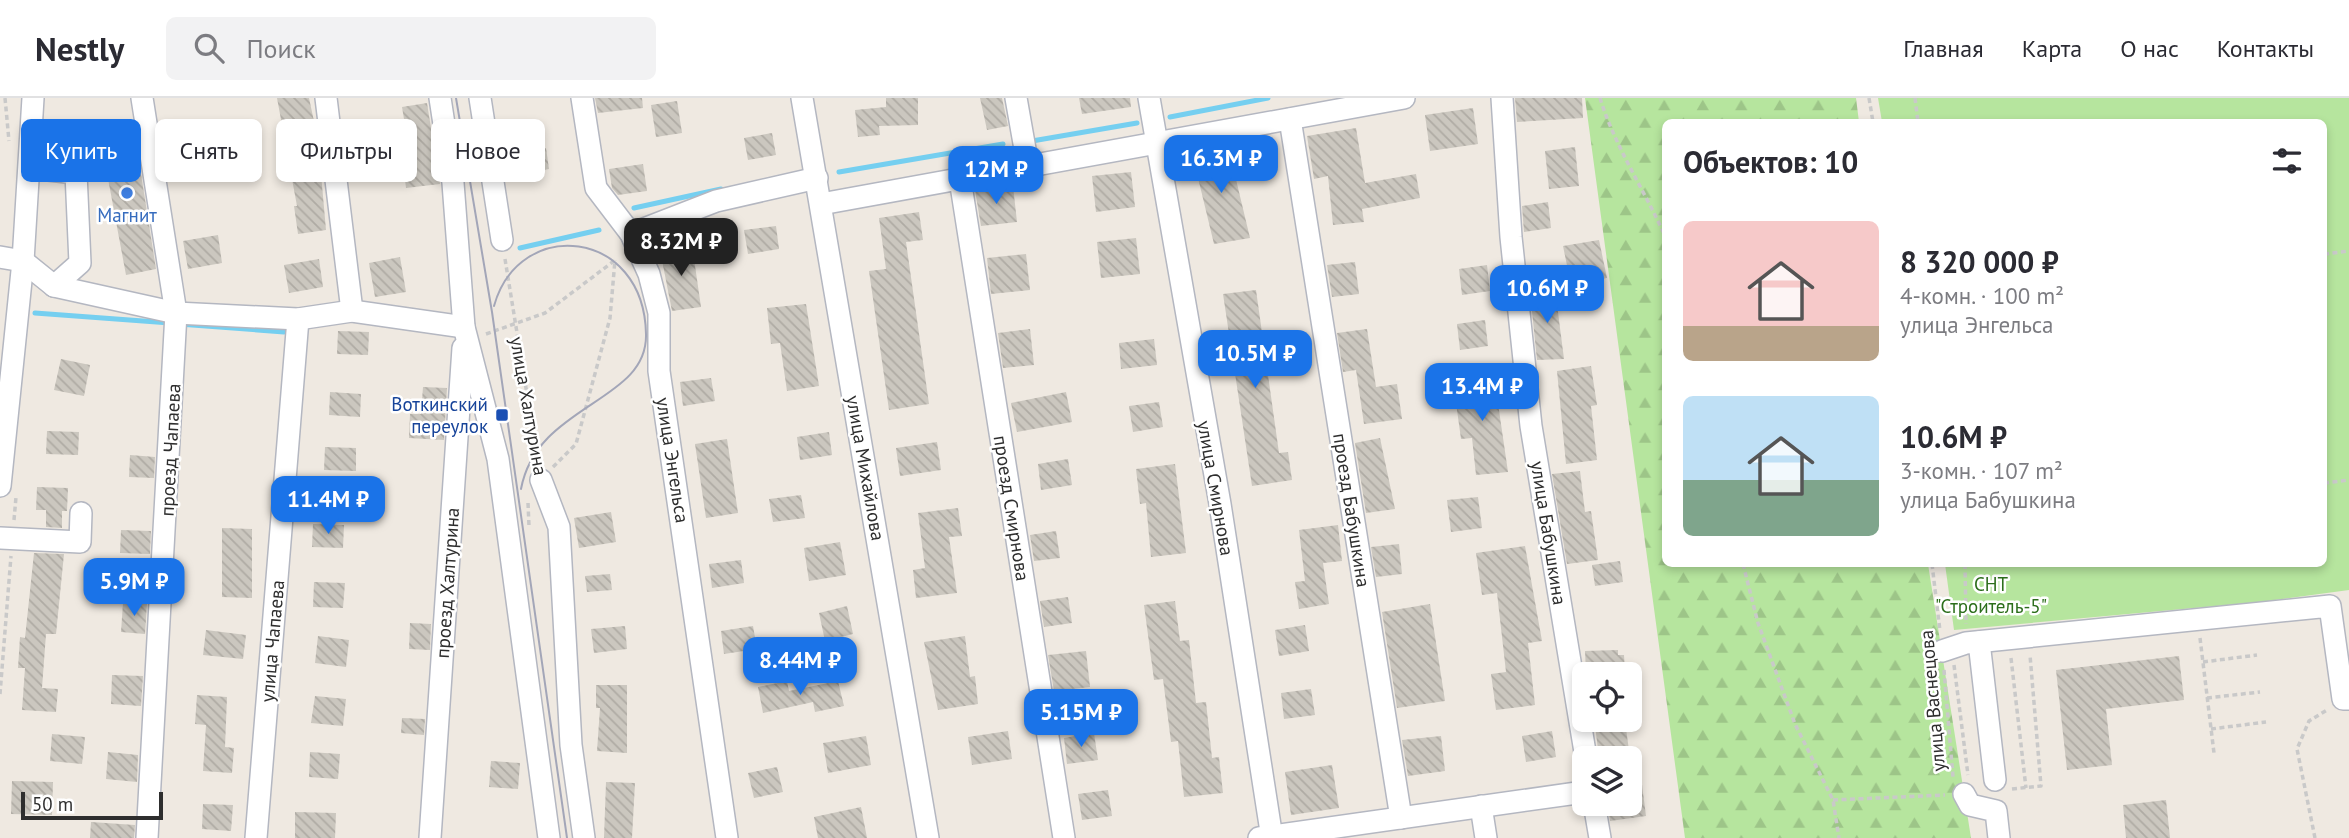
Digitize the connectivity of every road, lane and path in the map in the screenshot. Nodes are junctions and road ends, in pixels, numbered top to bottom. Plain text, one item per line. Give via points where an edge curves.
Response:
1 (33, 98) edge
2 (142, 98) edge
3 (326, 98) edge
4 (440, 98) edge
5 (480, 98) edge
6 (582, 98) edge
7 (802, 98) edge
8 (1016, 98) edge
9 (1149, 98) edge
10 (1404, 98) edge
11 (1502, 98) edge
12 (1600, 98) edge
13 (1869, 98) edge
14 (1915, 98) edge
15 (1347, 103) edge
16 (32, 119) edge
17 (1290, 119) junction
18 (1872, 119) edge
19 (1918, 119) edge
20 (1156, 143) junction
21 (1028, 166) junction
22 (817, 178) junction
23 (960, 179) junction
24 (29, 182) edge
25 (76, 182) edge
26 (821, 204) junction
27 (1662, 229) edge
28 (631, 234) junction
29 (502, 240) joint
30 (2349, 251) edge
31 (2327, 254) edge
32 (0, 257) edge
33 (615, 260) junction
34 (23, 261) junction
35 (54, 286) junction
36 (352, 311) junction
37 (176, 313) junction
38 (298, 319) junction
39 (516, 324) junction
40 (464, 327) junction
41 (2349, 480) edge
42 (2327, 483) edge
43 (534, 485) junction
44 (0, 486) edge
45 (81, 513) dead end
46 (529, 531) dead end
47 (0, 538) edge
48 (1744, 567) edge
49 (1933, 567) edge
50 (1965, 567) edge
51 (2211, 634) dead end
52 (1973, 642) junction
53 (1942, 651) junction
54 (2042, 652) dead end
55 (2029, 654) junction
56 (2257, 655) dead end
57 (2203, 662) junction
58 (2260, 692) dead end
59 (2207, 698) junction
60 (2346, 699) edge
61 (2266, 722) dead end
62 (2211, 729) junction
63 (1584, 746) edge
64 (2214, 753) dead end
65 (1995, 780) dead end
66 (1957, 790) junction
67 (1572, 794) edge
68 (1833, 800) junction
69 (1481, 806) junction
70 (1596, 816) edge
71 (1401, 818) junction
72 (1267, 837) edge
73 (147, 838) edge
74 (256, 838) edge
75 (430, 838) edge
76 (549, 838) edge
77 (584, 838) edge
78 (727, 838) edge
79 (928, 838) edge
80 (1064, 838) edge
81 (1486, 838) edge
82 (1600, 838) edge
83 (1839, 838) edge
84 (1999, 838) edge
85 (2315, 838) edge

1 - 16 street
2 - 37 street
3 - 36 street
4 - 40 street via 453,183
5 - 29 street
6 - 28 street, улица Энгельса via 596,188
7 - 22 street, улица Михайлова
8 - 21 street
9 - 20 street, улица Смирнова
10 - 15 street
11 - 63 street, улица Бабушкина via 1531,426
12 - 27 path via 1609,128
13 - 18 path
14 - 19 path
15 - 17 street
17 - 20 street
17 - 71 street, проезд Бабушкина
20 - 21 street
20 - 72 street, улица Смирнова via 1220,504
21 - 23 street
22 - 26 street, улица Михайлова
22 - 28 street via 716,201
23 - 26 street
23 - 80 street, проезд Смирнова
24 - 34 street
25 - 35 street via 80,262
26 - 79 street, улица Михайлова
28 - 33 path
28 - 78 street, улица Энгельса via 649,274 659,313 659,371
29 - 39 path, улица Халтурина
30 - 31 path
32 - 34 street
33 - 39 path via 545,313
33 - 43 path via 610,318 576,444
34 - 35 street
34 - 44 street
35 - 37 street
36 - 38 street
36 - 40 street
37 - 38 street
37 - 73 street, проезд Чапаева
38 - 74 street, улица Чапаева
39 - 40 path via 483,335
39 - 43 path, улица Халтурина
40 - 75 street, проезд Халтурина
40 - 76 street via 498,459
41 - 42 path
43 - 46 path
43 - 77 street, улица Халтурина via 559,527 571,745
45 - 47 street via 80,541
48 - 68 path via 1758,623 1795,724
49 - 53 path, улица Васнецова
50 - 52 path
51 - 57 path via 2199,636
52 - 53 street
52 - 60 street via 2330,606
52 - 65 street
53 - 66 path, улица Васнецова
54 - 55 path
55 - 55 path via 2041,786 2026,788 2011,656
56 - 57 path
57 - 59 path
58 - 59 path
59 - 62 path
60 - 85 path via 2309,721 2297,749
61 - 62 path
62 - 64 path
66 - 68 path
66 - 84 street via 1970,805 1996,811
67 - 69 street
68 - 83 path
69 - 71 street
69 - 81 street
70 - 82 street
71 - 72 street

